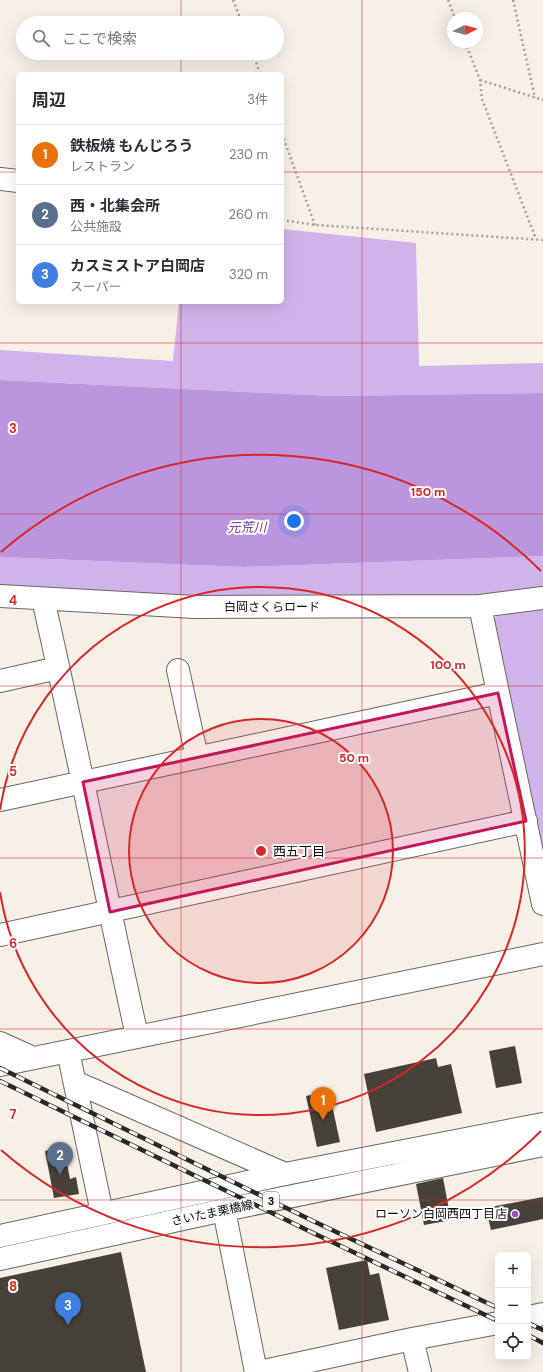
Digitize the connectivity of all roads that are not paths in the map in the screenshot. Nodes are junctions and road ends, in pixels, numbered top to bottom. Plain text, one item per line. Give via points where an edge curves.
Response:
1 (0, 179) edge
2 (16, 180) edge
3 (0, 596) edge
4 (543, 598) edge
5 (43, 599) junction
6 (480, 606) junction
7 (58, 668) junction
8 (178, 670) dead end
9 (0, 681) edge
10 (498, 693) junction
11 (197, 757) junction
12 (83, 782) junction
13 (0, 800) edge
14 (526, 821) junction
15 (543, 904) edge
16 (110, 912) junction
17 (0, 935) edge
18 (543, 954) edge
19 (137, 1036) junction
20 (0, 1043) edge
21 (68, 1051) junction
22 (33, 1058) junction
23 (0, 1065) edge
24 (74, 1082) junction
25 (543, 1124) edge
26 (543, 1145) edge
27 (285, 1174) junction
28 (224, 1210) junction
29 (102, 1213) junction
30 (0, 1236) edge
31 (0, 1259) edge
32 (543, 1314) edge
33 (531, 1316) edge
34 (495, 1324) edge
35 (412, 1338) junction
36 (258, 1372) edge
37 (420, 1372) edge

1 - 2 street
3 - 5 street, 白岡さくらロード
4 - 6 street, 白岡さくらロード
5 - 6 street, 白岡さくらロード via 195,607
5 - 7 street
6 - 10 street
7 - 9 street
7 - 12 street
8 - 11 street
10 - 11 street
10 - 14 street
11 - 12 street
12 - 13 street
12 - 16 street
14 - 15 street
14 - 16 street
16 - 17 street
16 - 19 street
18 - 19 street
19 - 21 street
20 - 22 street
21 - 22 street
21 - 24 street
22 - 23 street
24 - 27 street
24 - 29 street
25 - 27 street, さいたま栗橋線 / 3
26 - 28 street, さいたま栗橋線 / 3
27 - 29 street, さいたま栗橋線 / 3
28 - 31 street, さいたま栗橋線 / 3
28 - 36 street
29 - 30 street, さいたま栗橋線 / 3
32 - 33 street
34 - 35 street
35 - 36 street
35 - 37 street

